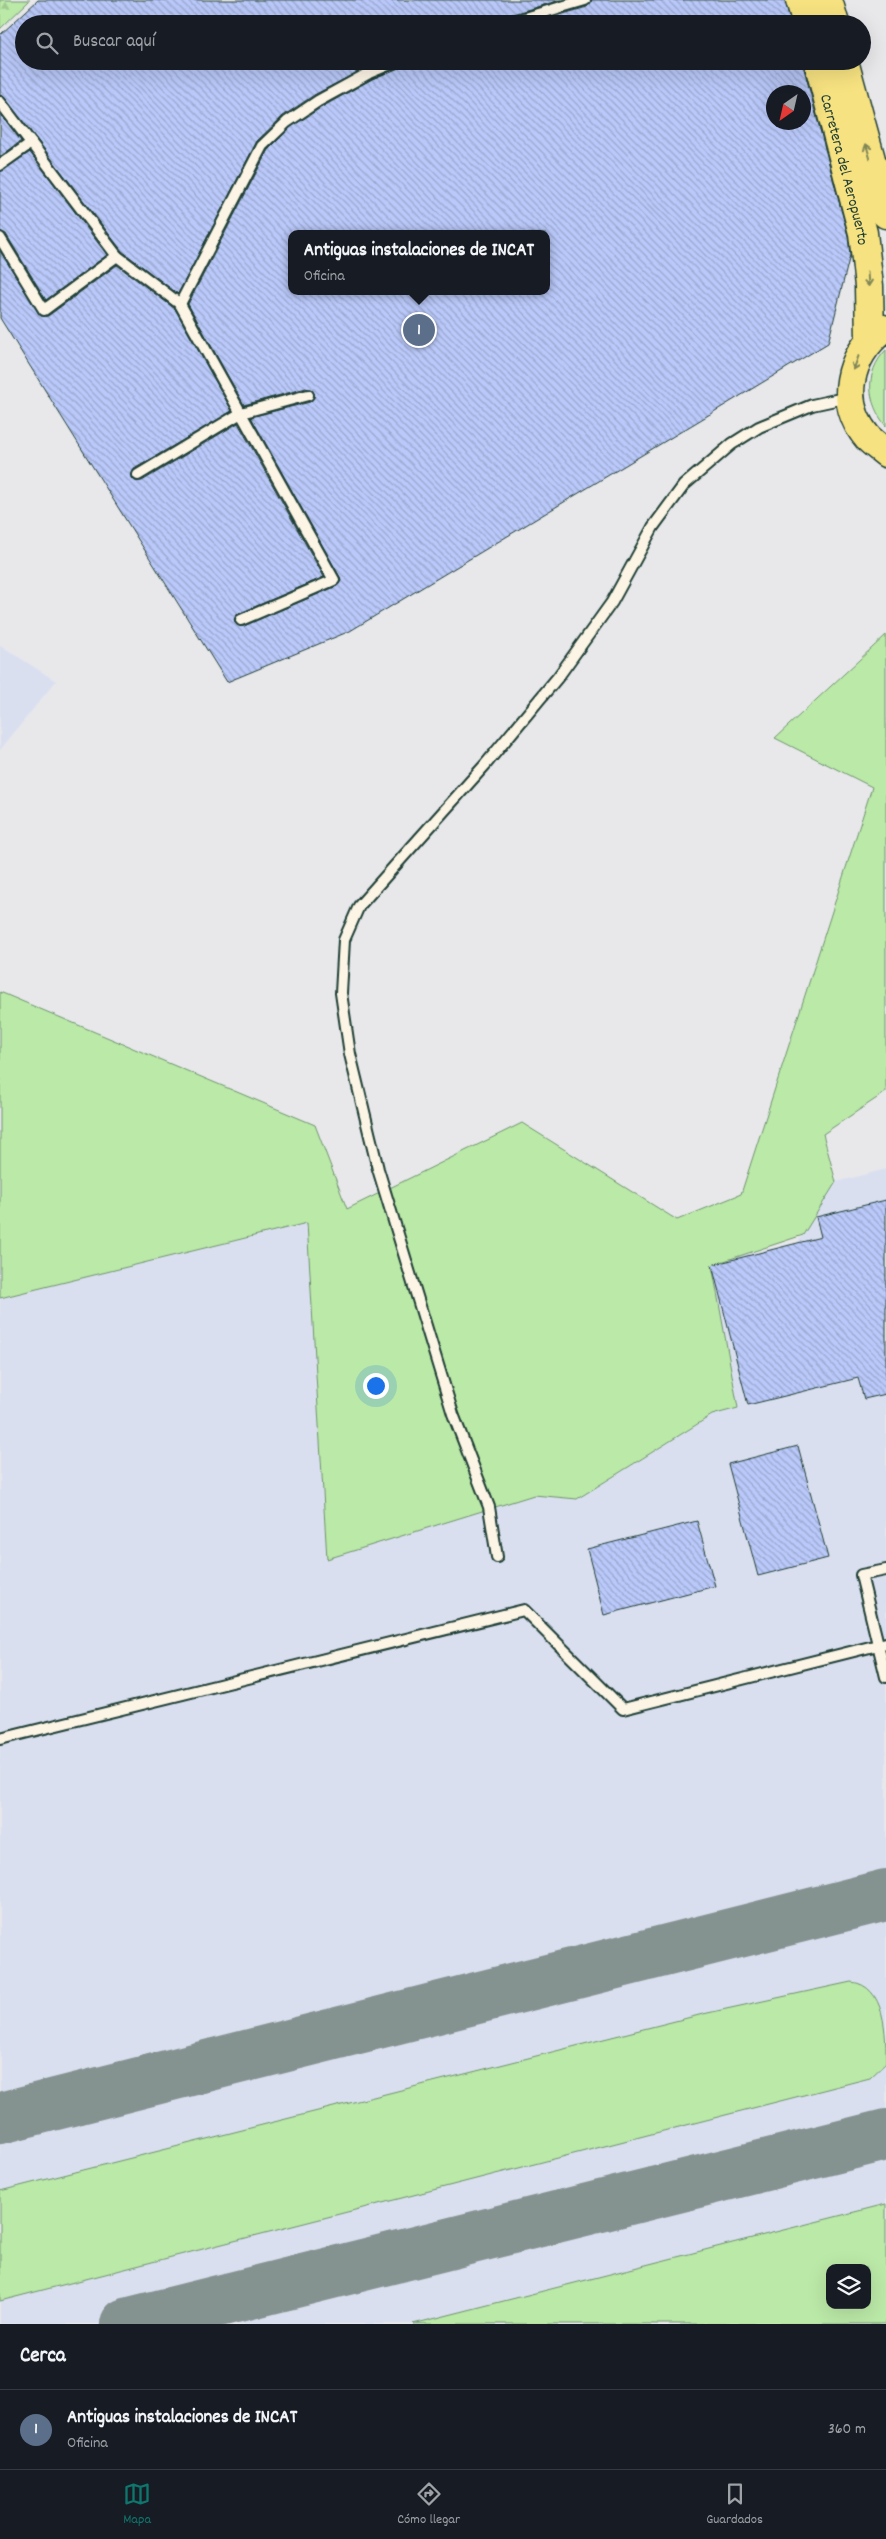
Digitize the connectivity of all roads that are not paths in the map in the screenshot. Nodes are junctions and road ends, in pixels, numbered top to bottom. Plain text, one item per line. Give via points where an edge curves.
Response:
1 (585, 0) edge
2 (800, 0) edge
3 (828, 0) edge
4 (534, 15) edge
5 (804, 15) edge
6 (832, 15) edge
7 (376, 70) edge
8 (820, 70) edge
9 (846, 70) edge
10 (0, 102) edge
11 (31, 143) junction
12 (0, 165) edge
13 (886, 214) edge
14 (0, 238) edge
15 (117, 256) junction
16 (180, 304) junction
17 (878, 333) edge
18 (308, 395) dead end
19 (850, 397) junction
20 (241, 413) junction
21 (886, 453) edge
22 (138, 475) dead end
23 (241, 620) dead end
24 (497, 1556) dead end
25 (886, 1570) edge
26 (882, 1644) edge
27 (886, 1677) edge
28 (0, 1738) edge

1 - 4 lane
2 - 5 main road
3 - 6 main road
7 - 16 lane via 318,101 287,122 262,146
8 -> 17 main road, Carretera del Aeropuerto via 864,233
13 -> 9 main road, Carretera del Aeropuerto
10 - 11 lane
11 - 12 lane
11 - 15 lane
14 - 15 lane via 44,310
15 - 16 lane
16 - 20 lane
17 -> 19 main road via 856,363 851,376
18 - 20 lane
19 - 21 main road via 856,419 868,438
19 - 24 lane via 812,405 759,427 732,444 684,485 653,527 612,602 558,677 485,765 359,906 344,940 342,1002 350,1054 378,1169 453,1414 489,1508
20 - 22 lane
20 - 23 lane via 334,580
25 - 26 lane via 861,1575
26 - 27 lane
26 - 28 lane via 623,1709 524,1610

